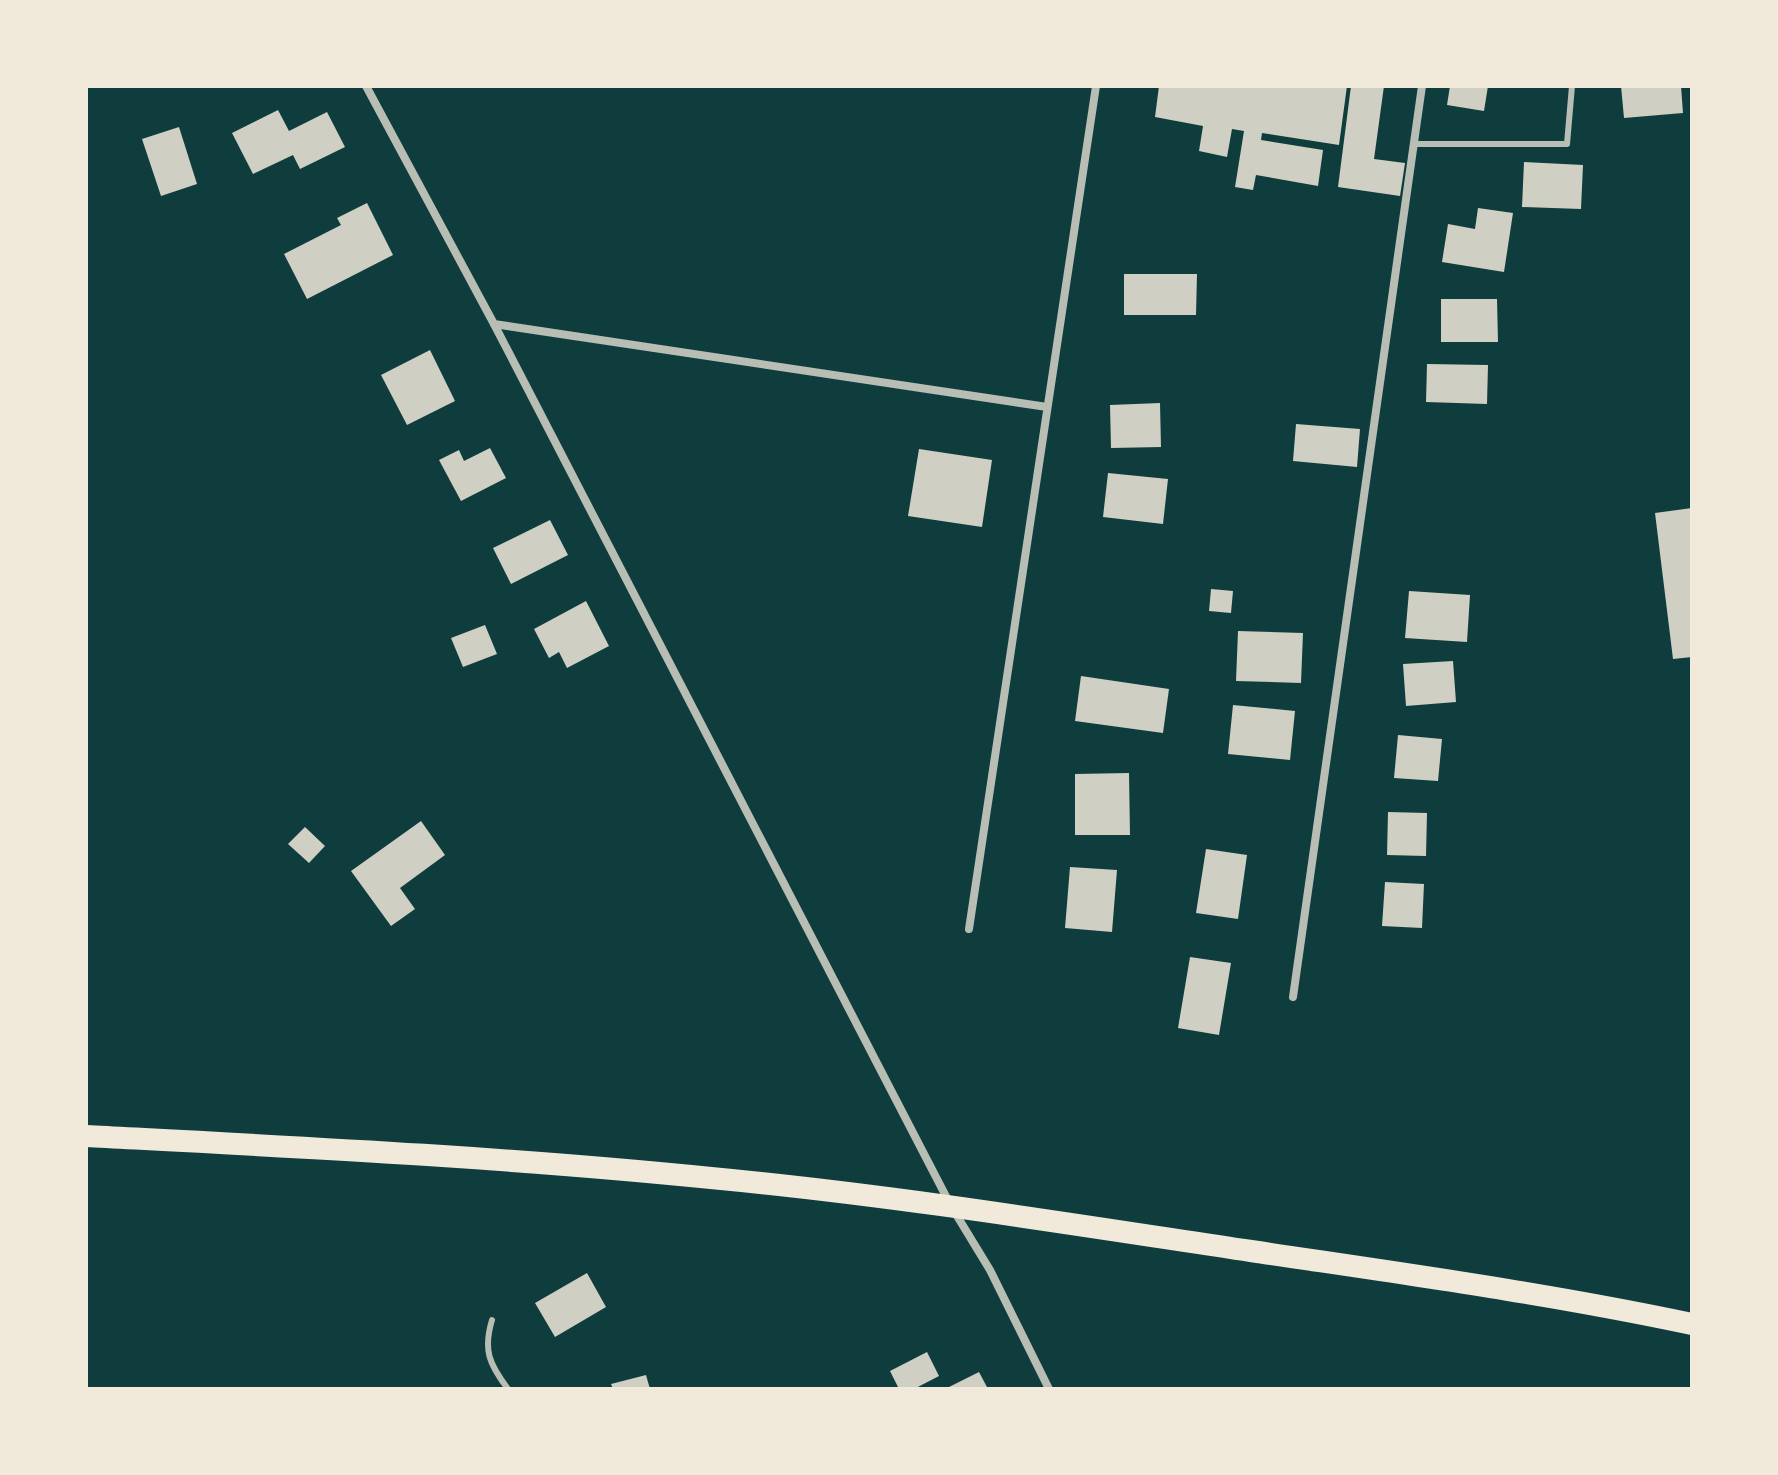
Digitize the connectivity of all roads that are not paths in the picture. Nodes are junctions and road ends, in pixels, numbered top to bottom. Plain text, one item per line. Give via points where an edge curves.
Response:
1 (366, 86) edge
2 (1096, 86) edge
3 (1422, 86) edge
4 (1572, 86) edge
5 (1413, 144) junction
6 (494, 324) junction
7 (1047, 407) junction
8 (969, 929) dead end
9 (1293, 997) dead end
10 (86, 1136) edge
11 (951, 1206) junction
12 (492, 1320) dead end
13 (1692, 1324) edge
14 (508, 1389) edge
15 (1049, 1389) edge

1 - 6 street
2 - 7 street
3 - 5 street
4 - 5 lane via 1567,144
5 - 9 street
6 - 7 street
6 - 11 street
7 - 8 street
10 - 11 highway via 433,1154 713,1178
11 - 13 highway via 1605,1305
11 - 15 street via 990,1270
12 - 14 lane via 486,1340 493,1370

